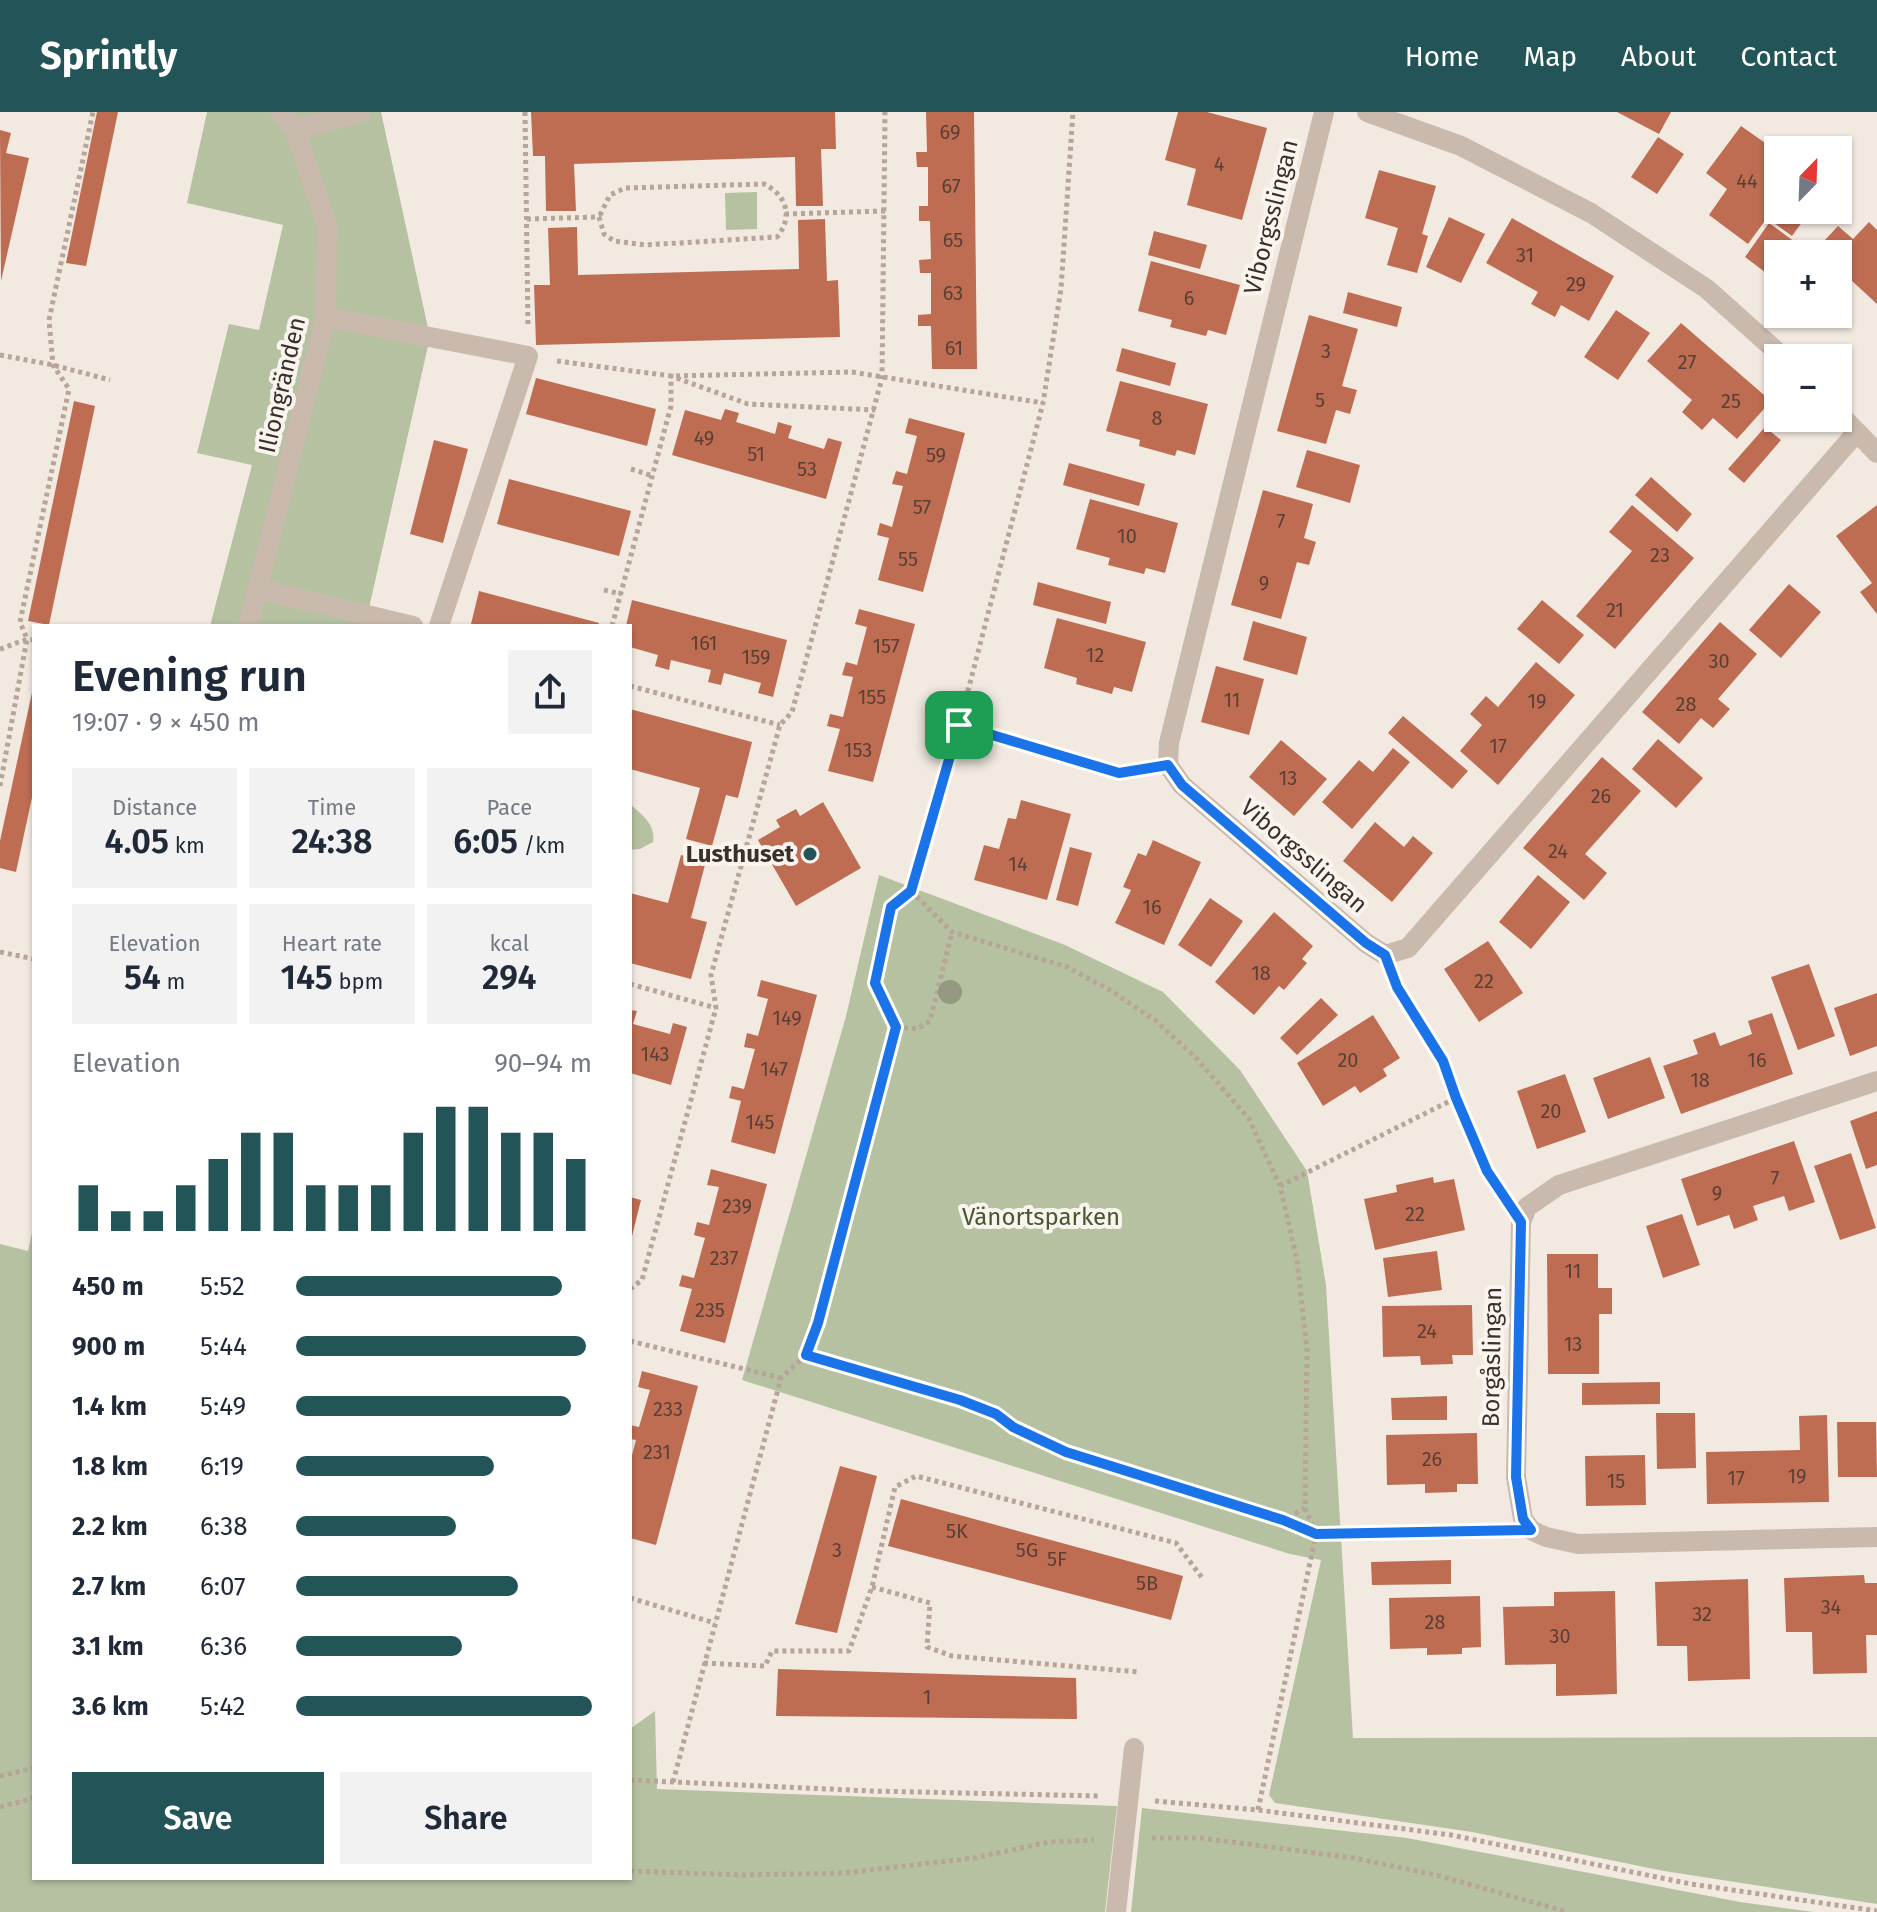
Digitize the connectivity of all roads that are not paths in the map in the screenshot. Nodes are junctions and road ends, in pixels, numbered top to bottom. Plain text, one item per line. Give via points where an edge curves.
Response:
1 (281, 112) edge
2 (361, 112) edge
3 (1324, 112) edge
4 (1367, 112) edge
5 (295, 130) junction
6 (326, 317) junction
7 (1768, 344) edge
8 (1852, 427) edge
9 (1857, 432) junction
10 (1877, 453) edge
11 (258, 589) junction
12 (249, 624) edge
13 (405, 624) edge
14 (440, 624) edge
15 (1877, 1081) edge
16 (1877, 1537) edge
17 (1134, 1748) dead end
18 (1116, 1912) edge

1 - 5 street, Iliongränden
2 - 5 street
3 - 9 street, Viborgsslingan via 1169,743 1168,765 1182,785 1385,955 1408,948
4 - 7 street via 1461,146 1591,213 1707,289
5 - 6 street, Iliongränden via 327,226
6 - 11 street, Iliongränden
6 - 14 street via 528,356
8 - 9 street
9 - 10 street
11 - 12 street, Iliongränden
11 - 13 street
15 - 16 street, Borgåslingan via 1559,1185 1527,1207 1521,1222 1516,1477 1523,1519 1531,1530 1578,1544
17 - 18 street

